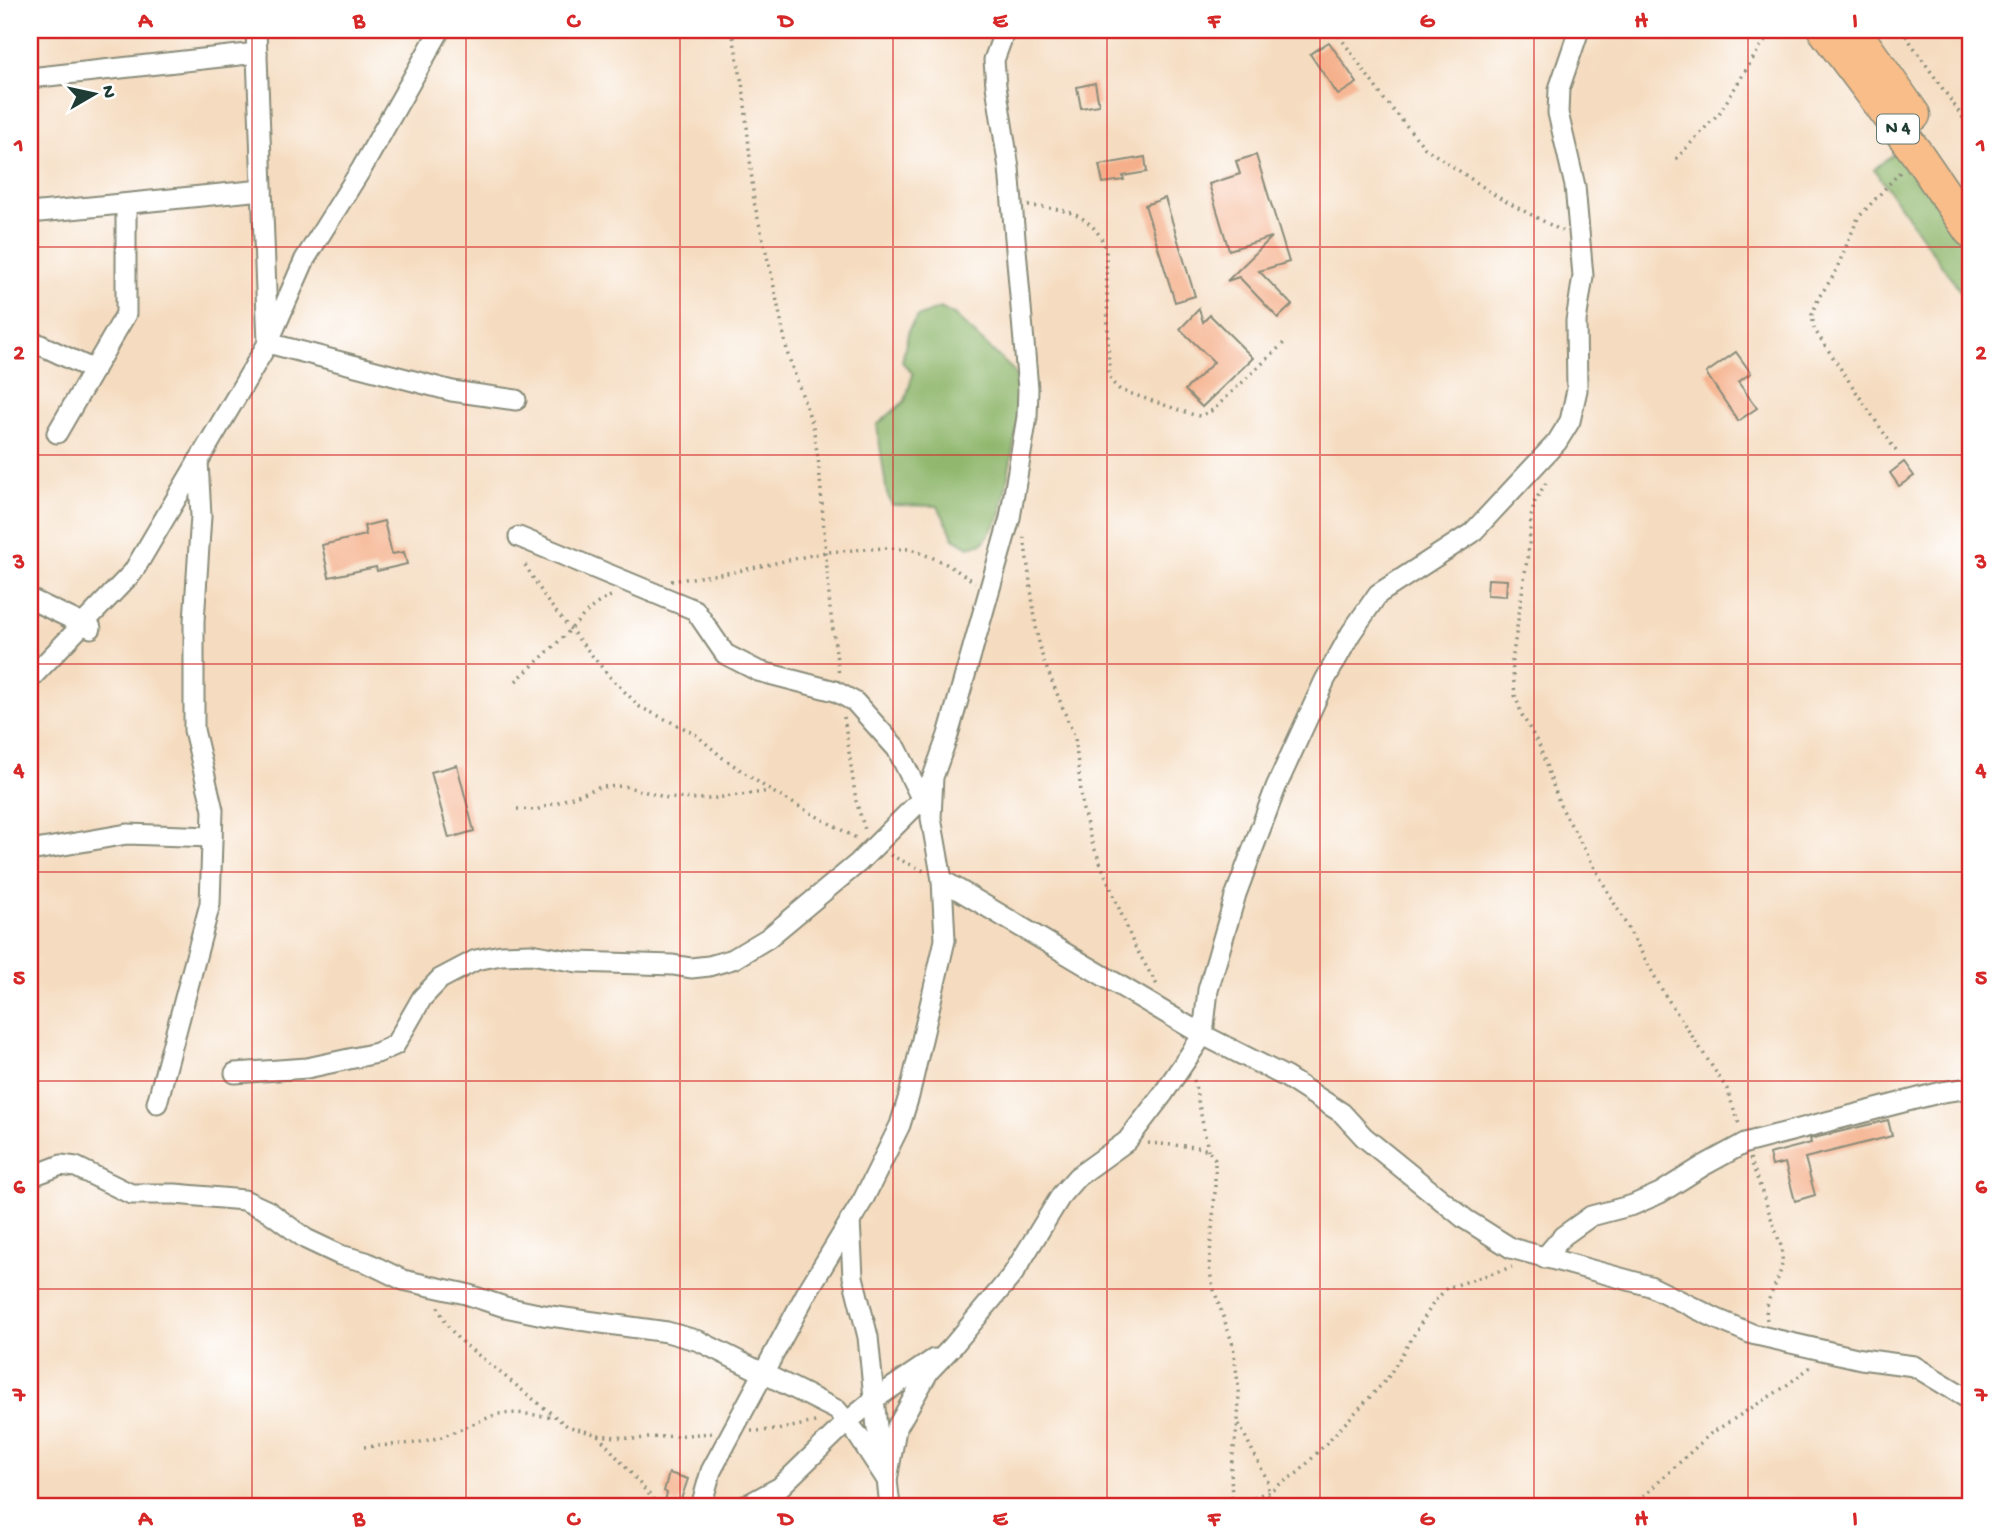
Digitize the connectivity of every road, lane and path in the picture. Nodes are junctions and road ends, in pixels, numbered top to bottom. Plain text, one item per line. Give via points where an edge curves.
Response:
1 (256, 30) edge
2 (440, 30) edge
3 (732, 30) edge
4 (1005, 30) edge
5 (1335, 30) edge
6 (1579, 30) edge
7 (1777, 30) edge
8 (1824, 30) edge
9 (1854, 30) edge
10 (1902, 30) edge
11 (257, 53) junction
12 (30, 78) edge
13 (1970, 128) edge
14 (1917, 155) junction
15 (1676, 159) dead end
16 (262, 190) junction
17 (1970, 197) edge
18 (126, 204) junction
19 (1012, 207) junction
20 (30, 213) edge
21 (1970, 231) edge
22 (1580, 237) junction
23 (30, 340) edge
24 (1287, 340) dead end
25 (268, 343) junction
26 (94, 370) junction
27 (516, 400) dead end
28 (57, 433) dead end
29 (1896, 451) dead end
30 (198, 461) junction
31 (1548, 479) dead end
32 (1024, 531) dead end
33 (519, 537) dead end
34 (826, 552) junction
35 (525, 565) dead end
36 (636, 586) junction
37 (990, 590) junction
38 (30, 599) edge
39 (87, 626) junction
40 (571, 629) junction
41 (30, 679) edge
42 (516, 681) dead end
43 (841, 694) junction
44 (933, 777) junction
45 (771, 791) junction
46 (922, 799) junction
47 (517, 809) dead end
48 (931, 818) junction
49 (212, 836) junction
50 (874, 847) junction
51 (30, 851) edge
52 (942, 880) junction
53 (1158, 987) dead end
54 (1203, 1035) junction
55 (1189, 1056) junction
56 (235, 1073) dead end
57 (1970, 1088) edge
58 (157, 1103) dead end
59 (1127, 1141) junction
60 (1745, 1143) junction
61 (1208, 1150) junction
62 (30, 1177) edge
63 (850, 1220) junction
64 (1544, 1258) junction
65 (428, 1286) junction
66 (1787, 1342) junction
67 (953, 1347) junction
68 (1829, 1353) junction
69 (763, 1372) junction
70 (874, 1399) junction
71 (1970, 1400) edge
72 (556, 1418) junction
73 (844, 1418) junction
74 (1238, 1422) junction
75 (732, 1431) junction
76 (598, 1435) junction
77 (364, 1447) dead end
78 (887, 1480) junction
79 (1268, 1492) junction
80 (1232, 1505) edge
81 (659, 1506) edge
82 (701, 1506) edge
83 (745, 1506) edge
84 (890, 1506) edge
85 (1227, 1506) edge
86 (1268, 1506) edge
87 (1633, 1506) edge

1 - 11 street
2 - 25 street via 304,259
3 - 34 path via 744,94 754,201 788,355 813,426
4 - 19 street via 994,60
5 - 22 path via 1425,148 1512,205
6 - 22 street via 1559,89 1558,113 1575,186
7 - 15 path via 1762,44 1720,112
8 - 14 highway, N 4
9 - 17 highway, N 4
10 - 13 path
11 - 12 street
11 - 16 street
14 - 21 highway, N 4
14 - 29 path via 1858,218 1812,315 1814,328
16 - 18 street
16 - 25 street
18 - 20 street
18 - 26 street via 126,314
19 - 24 path via 1056,207 1079,216 1102,239 1109,373 1120,390 1200,416 1213,411
19 - 37 street via 1027,417 1010,518
22 - 54 street via 1583,276 1576,321 1577,390 1570,421 1557,442 1472,533 1378,594 1351,633 1276,786 1236,894 1208,990
23 - 26 street
25 - 27 street via 452,391
25 - 30 street
26 - 28 street
30 - 39 street via 133,572
30 - 49 street via 201,516 194,621 194,730 213,810
31 - 60 path via 1531,517 1511,660 1515,695 1560,805 1665,995 1727,1089
32 - 53 path via 1037,634 1075,738 1091,840 1134,944
33 - 36 street
34 - 36 path
34 - 37 path via 911,549
34 - 43 path
35 - 40 path
36 - 40 path via 600,601
36 - 43 street via 695,610 724,654 758,671
37 - 44 street
38 - 39 street
39 - 41 street
40 - 42 path
40 - 45 path via 640,707 694,733
43 - 46 street via 855,702 897,749
43 - 50 path via 856,801
44 - 46 street
44 - 48 street
45 - 47 path via 708,799 668,798 624,786 600,788 536,810
45 - 50 path
46 - 48 street
46 - 50 street
48 - 52 street
49 - 51 street via 127,834
49 - 58 street via 210,904
50 - 52 path
50 - 56 street via 768,938 733,959 691,968 501,954 475,960 440,979 422,998 395,1045 307,1068
52 - 54 street
52 - 63 street via 945,940 909,1096 889,1149
54 - 55 street
54 - 64 street via 1286,1077 1342,1113 1364,1137 1465,1219 1511,1248
55 - 59 street
55 - 61 path
57 - 60 street
59 - 61 path
59 - 67 street via 1077,1177 1062,1194 1013,1274
60 - 64 street via 1660,1193 1591,1216 1563,1236
60 - 66 path via 1783,1256 1766,1317
61 - 74 path via 1215,1160 1209,1266 1233,1345 1240,1391
62 - 65 street via 61,1165 76,1167 131,1194 244,1200 340,1255
63 - 69 street
63 - 70 street via 853,1277 868,1337
64 - 66 street via 1650,1286 1752,1334
64 - 79 path via 1447,1288 1387,1379 1299,1472
65 - 69 street via 543,1315 667,1332 699,1341
65 - 72 path via 458,1339
66 - 68 street
67 - 70 street
67 - 78 street via 929,1371 896,1429
68 - 71 street via 1914,1366
68 - 87 path via 1710,1434
69 - 73 street
69 - 75 street
70 - 73 street
70 - 78 street
72 - 76 path
72 - 77 path via 497,1414 442,1437
73 - 75 path via 777,1430
73 - 78 street
73 - 83 street via 780,1487
74 - 79 path via 1268,1482
74 - 80 path via 1231,1467
75 - 76 path via 635,1439
75 - 82 street via 711,1471
76 - 81 path
78 - 84 street
79 - 80 path
79 - 86 path
80 - 85 path

